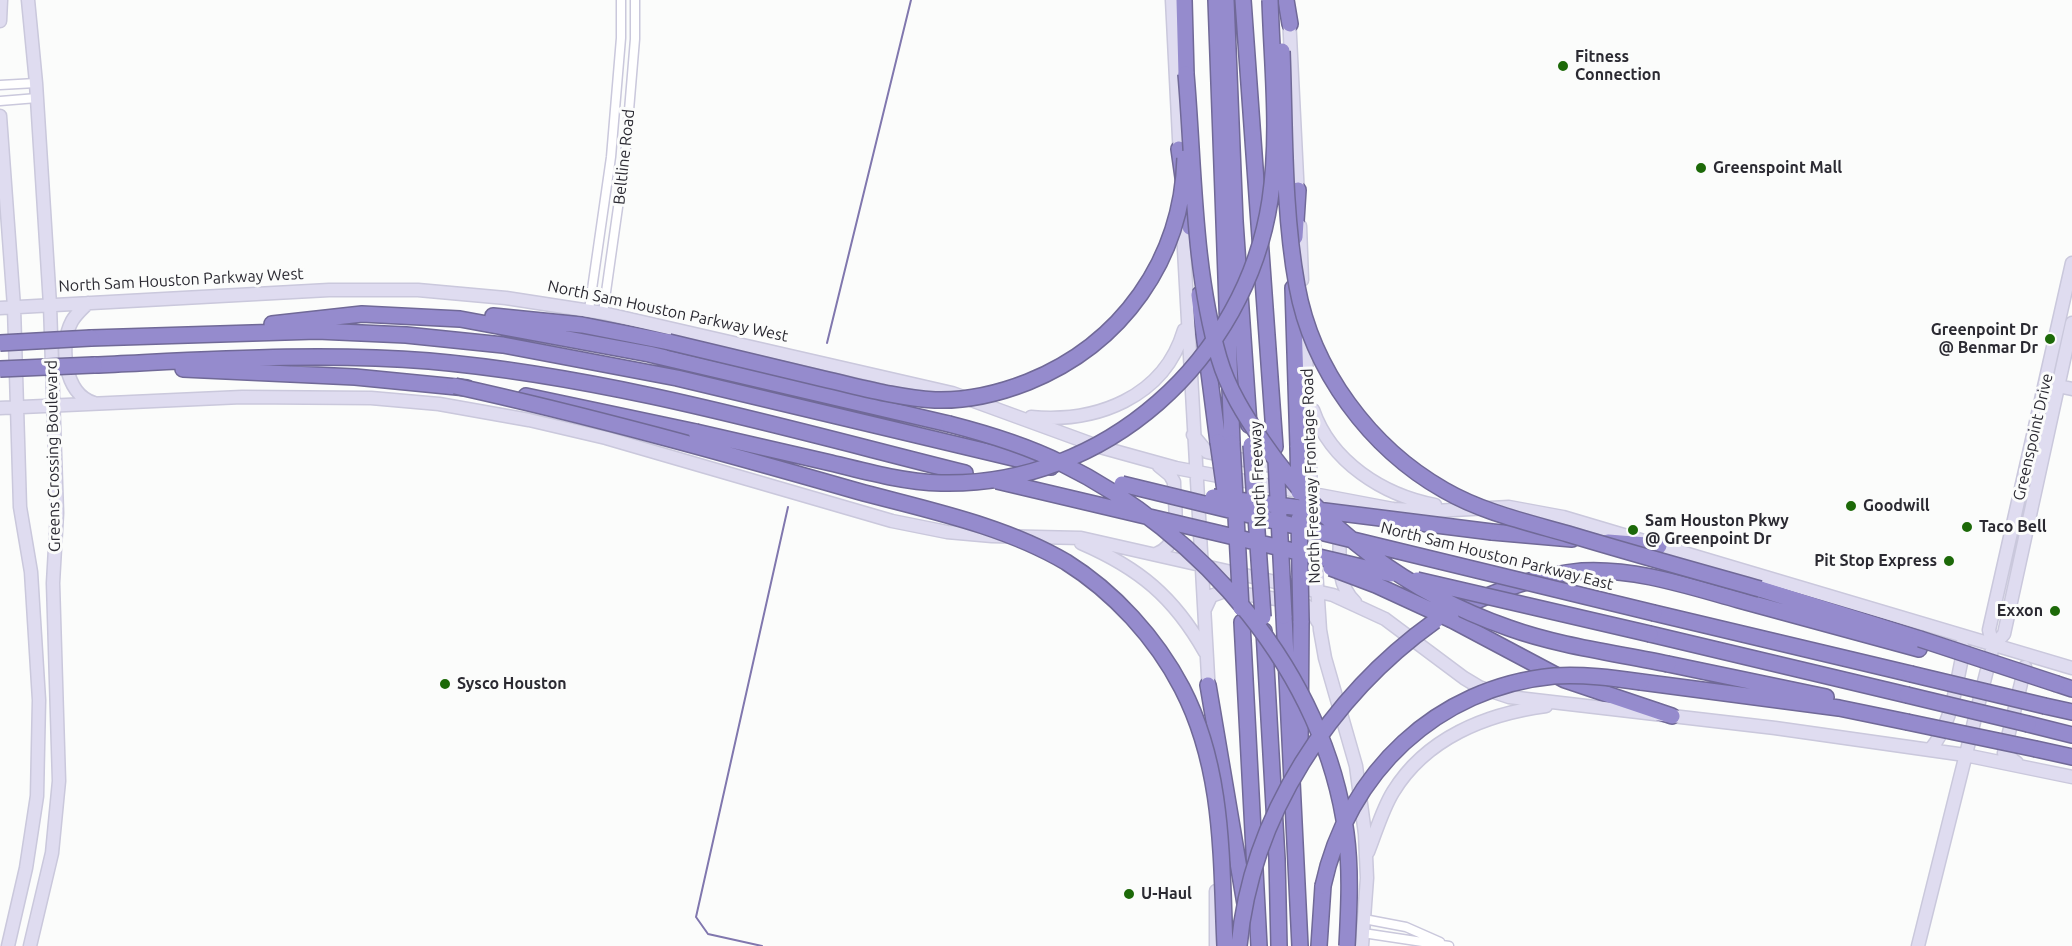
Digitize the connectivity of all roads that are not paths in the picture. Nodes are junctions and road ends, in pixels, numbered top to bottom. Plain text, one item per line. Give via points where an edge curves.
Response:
1 (1, 0) edge
2 (28, 0) edge
3 (621, 0) edge
4 (635, 0) edge
5 (1172, 0) edge
6 (1184, 0) edge
7 (1215, 0) edge
8 (1226, 0) edge
9 (1243, 0) edge
10 (1270, 0) edge
11 (1280, 0) edge
12 (1287, 0) edge
13 (0, 21) edge
14 (1290, 24) joint
15 (1186, 75) junction
16 (36, 83) junction
17 (0, 85) edge
18 (37, 98) junction
19 (0, 101) edge
20 (0, 116) edge
21 (1179, 149) junction
22 (1298, 190) junction
23 (2072, 263) edge
24 (88, 303) junction
25 (50, 305) junction
26 (14, 307) junction
27 (0, 308) edge
28 (589, 310) junction
29 (603, 313) junction
30 (416, 314) junction
31 (1186, 314) junction
32 (2072, 323) edge
33 (212, 333) junction
34 (0, 343) edge
35 (111, 364) junction
36 (0, 369) edge
37 (2057, 378) edge
38 (455, 386) junction
39 (2072, 389) edge
40 (1309, 401) junction
41 (97, 403) junction
42 (52, 405) junction
43 (17, 407) junction
44 (0, 408) edge
45 (1014, 415) junction
46 (1193, 434) junction
47 (1225, 442) junction
48 (1304, 446) junction
49 (1155, 464) junction
50 (1195, 472) junction
51 (1122, 484) junction
52 (1311, 494) junction
53 (1356, 502) junction
54 (1460, 510) junction
55 (2031, 513) junction
56 (2015, 519) junction
57 (1063, 536) junction
58 (1243, 539) junction
59 (1659, 546) junction
60 (1156, 554) junction
61 (1200, 564) junction
62 (1316, 591) junction
63 (1360, 606) junction
64 (1204, 616) junction
65 (1320, 630) junction
66 (1950, 634) junction
67 (1919, 644) junction
68 (1993, 646) junction
69 (1207, 655) junction
70 (2050, 662) junction
71 (2072, 668) edge
72 (1208, 685) junction
73 (2065, 687) edge
74 (58, 699) junction
75 (39, 700) junction
76 (1562, 705) junction
77 (2072, 712) edge
78 (1672, 716) junction
79 (1909, 719) junction
80 (2072, 735) edge
81 (1930, 750) junction
82 (1965, 755) junction
83 (2072, 756) edge
84 (2022, 767) junction
85 (2072, 777) edge
86 (1296, 848) junction
87 (1367, 856) junction
88 (1364, 919) junction
89 (1363, 940) edge
90 (8, 946) edge
91 (30, 946) edge
92 (1216, 946) edge
93 (1225, 946) edge
94 (1239, 946) edge
95 (1251, 946) edge
96 (1259, 946) edge
97 (1279, 946) edge
98 (1300, 946) edge
99 (1318, 946) edge
100 (1347, 946) edge
101 (1448, 946) edge
102 (1918, 946) edge

1 - 13 main road
2 - 16 main road, Greens Crossing Boulevard
3 - 28 street, Beltline Road via 611,157
4 - 29 street, Beltline Road via 625,158
5 - 21 main road
6 - 15 highway
7 - 47 highway, North Freeway
8 - 97 highway, North Freeway, bridge via 1235,221 1263,617
9 - 86 highway, North Freeway, bridge via 1275,447
10 - 38 highway, bridge via 1274,171 1265,228 1245,286 1210,346 1176,388 1134,423 1082,452 1047,467 1004,477 926,482 568,404
11 - 67 highway, bridge via 1289,224 1297,287 1317,350 1331,379 1392,452 1444,490 1473,504 1760,589
12 - 14 highway
14 - 22 main road, North Freeway Frontage Road
15 - 30 highway, bridge via 1182,193 1173,233 1152,279 1122,319 1085,352 1042,376 1005,390 961,399 913,398 608,329 503,316
15 - 79 highway, bridge via 1200,248 1220,361 1254,430 1289,478 1346,535 1385,566 1449,603 1529,634
16 - 17 street
16 - 18 main road, Greens Crossing Boulevard
18 - 19 street
18 - 25 main road, Greens Crossing Boulevard
20 - 26 main road, Greens Crossing Boulevard
21 - 31 main road
21 - 47 highway
22 - 40 main road, North Freeway Frontage Road
22 - 48 highway via 1292,268
23 - 37 main road, Greenspoint Drive
24 - 25 main road, North Sam Houston Parkway West
24 - 28 main road, North Sam Houston Parkway West via 286,291 418,290
24 - 41 main road via 73,319 66,351 69,379 83,397
25 - 26 main road, North Sam Houston Parkway West
25 - 42 main road, Greens Crossing Boulevard
26 - 27 main road, North Sam Houston Parkway West
26 - 43 main road, Greens Crossing Boulevard
28 - 29 main road, North Sam Houston Parkway West
29 - 45 main road, North Sam Houston Parkway West via 945,391
30 - 33 highway via 308,318
30 - 100 highway, bridge via 482,322 629,350 969,429 1048,457 1132,505 1181,543 1226,588 1275,653 1305,705 1331,768 1346,831
31 - 45 main road via 1180,345 1166,369 1127,400 1108,410 1073,418
31 - 46 main road
32 - 37 main road, Greenspoint Drive
33 - 34 highway, bridge
33 - 51 highway, North Sam Houston Parkway East, bridge via 362,332 503,345 654,373
35 - 36 highway, bridge
35 - 38 highway
35 - 58 highway, bridge via 321,357 491,368 639,394
37 - 39 main road
37 - 55 main road, Greenspoint Drive
37 - 56 main road, Greenspoint Drive
38 - 93 highway, bridge via 682,442 963,521 1036,547 1082,573 1116,600 1152,641 1182,687 1205,744 1219,815
40 - 48 main road, North Freeway Frontage Road
40 - 54 main road via 1329,441 1368,478 1424,503
41 - 42 main road
41 - 57 main road via 290,397 439,404 606,438 892,521 992,536
42 - 43 main road
42 - 74 main road, Greens Crossing Boulevard
43 - 44 main road
43 - 75 main road, Greens Crossing Boulevard via 20,507 31,572
45 - 49 main road, North Sam Houston Parkway West
46 - 48 main road via 1207,452 1279,469 1294,467 1308,454
46 - 50 main road
47 - 96 highway, North Freeway, bridge via 1242,622
48 - 52 main road, North Freeway Frontage Road
48 - 86 highway, bridge via 1302,707
49 - 50 main road, North Sam Houston Parkway West
49 - 60 main road via 1165,469 1174,482 1175,535 1166,549
50 - 52 main road, North Sam Houston Parkway West
50 - 61 main road
51 - 59 highway, bridge via 1320,513
51 - 77 highway, North Sam Houston Parkway East, bridge
52 - 53 main road, North Sam Houston Parkway East
52 - 62 main road, North Freeway Frontage Road
53 - 54 main road, North Sam Houston Parkway East via 1408,510
53 - 63 main road via 1340,517 1341,581
54 - 59 main road, North Sam Houston Parkway East via 1534,510
55 - 56 main road
55 - 68 main road, Greenspoint Drive via 2004,634
56 - 68 main road, Greenspoint Drive via 1989,630
57 - 60 main road
57 - 69 main road via 1114,559 1154,585 1189,624
58 - 78 highway, bridge via 1376,585 1565,680
58 - 80 highway, bridge
59 - 66 main road, North Sam Houston Parkway East
60 - 61 main road
61 - 62 main road
61 - 64 main road
62 - 63 main road
62 - 65 main road, North Freeway Frontage Road
63 - 76 main road via 1385,619 1479,687 1509,697
64 - 65 main road via 1211,596 1225,591 1302,603 1314,613
64 - 69 main road
65 - 87 main road, North Freeway Frontage Road via 1356,766
66 - 68 main road, North Sam Houston Parkway East
66 - 81 main road via 1964,649 1948,719
67 - 73 highway, bridge
67 - 94 highway, bridge via 1679,584 1613,572 1574,573 1520,585 1471,603 1436,621 1401,648 1321,734 1276,812 1258,858
68 - 70 main road, North Sam Houston Parkway East
68 - 82 main road, Greenspoint Drive
69 - 72 main road
70 - 71 main road, North Sam Houston Parkway East
70 - 84 main road via 2030,664 2023,670 2004,753
72 - 92 main road
72 - 95 highway
74 - 75 street
74 - 91 main road, Greens Crossing Boulevard via 59,781 52,853
75 - 90 main road, Greens Crossing Boulevard via 37,796
76 - 78 main road
76 - 87 main road via 1503,714 1457,732 1434,747 1392,793
78 - 81 main road
79 - 83 highway, bridge
79 - 99 highway, bridge via 1580,676 1535,679 1492,690 1434,719 1386,758 1362,789 1336,840 1323,886
81 - 82 main road
82 - 84 main road
82 - 102 main road, Greenspoint Drive
84 - 85 main road
86 - 98 highway, North Freeway
87 - 88 main road, North Freeway Frontage Road
88 - 89 main road, North Freeway Frontage Road
88 - 101 street via 1407,927
89 - 101 street

